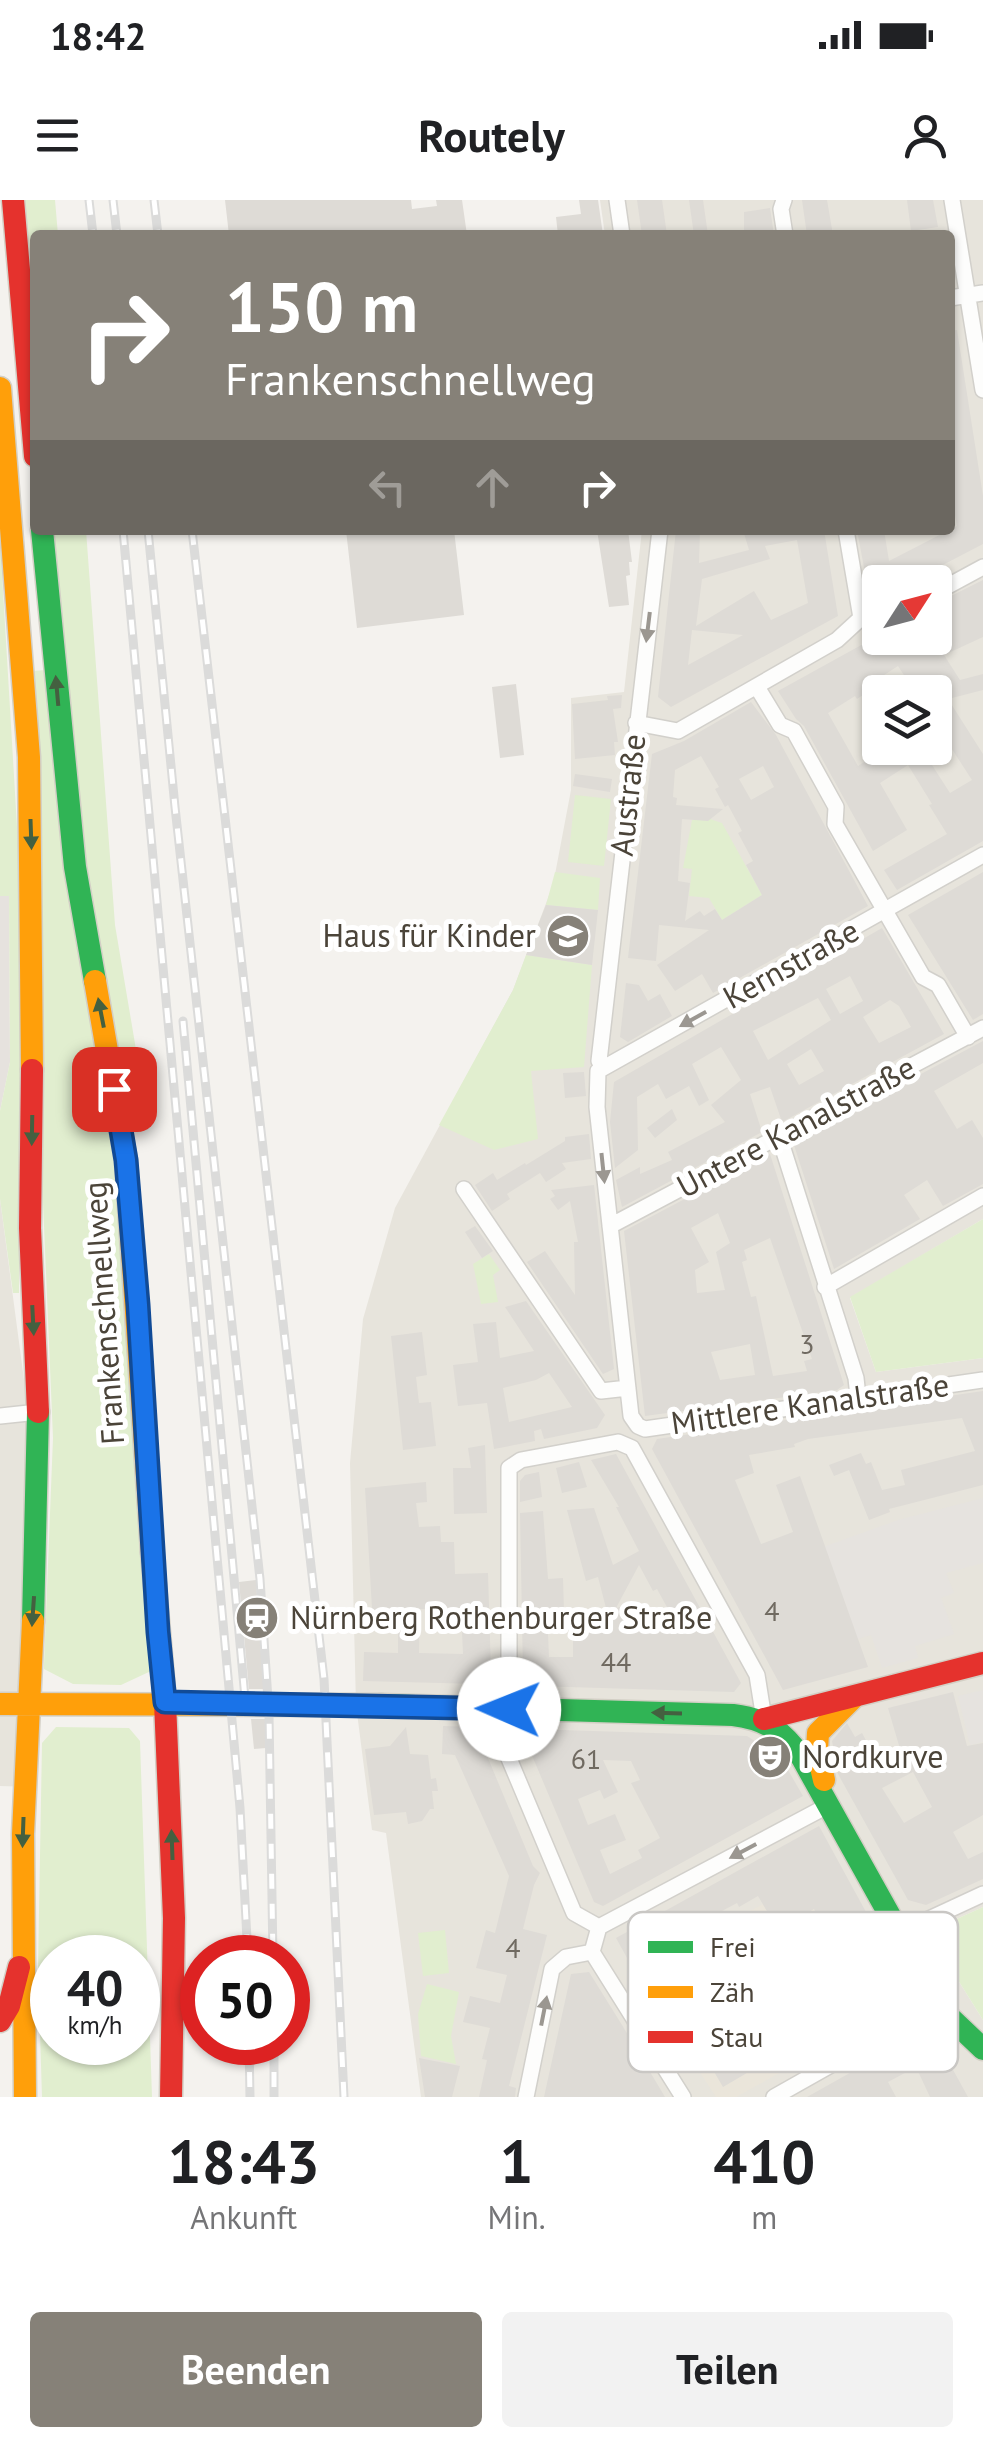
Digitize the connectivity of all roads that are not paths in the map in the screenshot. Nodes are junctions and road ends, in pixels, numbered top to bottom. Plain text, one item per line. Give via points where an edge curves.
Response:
1 (12, 200) edge
2 (616, 200) edge
3 (784, 200) edge
4 (952, 200) edge
5 (621, 230) edge
6 (784, 230) edge
7 (975, 294) edge
8 (0, 388) edge
9 (983, 390) edge
10 (30, 400) edge
11 (42, 535) edge
12 (659, 535) edge
13 (847, 535) edge
14 (983, 568) edge
15 (952, 585) edge
16 (861, 618) joint
17 (758, 686) junction
18 (636, 723) junction
19 (983, 854) edge
20 (885, 912) junction
21 (983, 1028) edge
22 (968, 1036) junction
23 (599, 1066) junction
24 (778, 1136) junction
25 (464, 1189) dead end
26 (983, 1196) edge
27 (610, 1226) junction
28 (825, 1287) junction
29 (983, 1380) edge
30 (628, 1388) junction
31 (858, 1396) junction
32 (38, 1412) junction
33 (0, 1416) edge
34 (638, 1426) joint
35 (983, 1664) edge
36 (854, 1697) junction
37 (165, 1702) junction
38 (0, 1704) edge
39 (28, 1705) junction
40 (502, 1709) junction
41 (764, 1719) junction
42 (829, 1806) junction
43 (983, 1894) edge
44 (887, 1912) edge
45 (944, 1912) edge
46 (599, 1927) junction
47 (592, 1952) junction
48 (22, 1954) junction
49 (628, 2009) edge
50 (0, 2021) edge
51 (958, 2028) edge
52 (983, 2049) edge
53 (667, 2072) edge
54 (818, 2072) edge
55 (25, 2097) edge
56 (171, 2097) edge
57 (526, 2097) edge
58 (683, 2097) edge
59 (774, 2097) edge

1 - 10 main road
2 - 5 street
3 - 6 street
4 - 7 street
7 - 9 street
8 -> 32 main road, Frankenschnellweg via 31,816 30,1228
37 -> 11 main road, Frankenschnellweg via 126,1160 73,850
12 -> 18 street, Austraße
13 - 16 street
14 - 15 street
16 - 17 street via 837,640
17 - 18 street via 678,731
17 - 20 street via 780,724 794,732 836,806 834,824
18 - 23 street, Austraße
19 - 20 street, Kernstraße
20 - 22 street
20 -> 23 street, Kernstraße
21 - 22 street, Untere Kanalstraße
22 - 24 street, Untere Kanalstraße
23 -> 27 street, Austraße
24 - 27 street, Untere Kanalstraße
24 - 28 street
25 - 30 street via 601,1391
26 - 28 street
27 - 30 street, Austraße
28 - 31 street
29 - 31 street, Mittlere Kanalstraße
30 - 34 street, Austraße
31 - 34 street, Mittlere Kanalstraße
32 - 33 street
32 -> 39 main road, Frankenschnellweg
35 - 36 main road
36 - 41 main road
36 - 42 main road via 814,1736
37 - 39 main road
37 - 40 main road
56 -> 37 main road, Frankenschnellweg via 174,1918
38 - 39 main road
39 -> 48 main road, Frankenschnellweg
41 -> 40 main road
40 - 41 street via 509,1468 618,1442 632,1448 757,1675
40 - 46 street via 498,1730 574,1913
41 - 42 main road via 786,1736
42 - 44 main road
42 -> 46 street
43 - 45 street
46 - 47 street
47 - 49 street
57 -> 47 street via 552,1968 566,1957
48 - 50 main road
48 - 55 main road, Frankenschnellweg
51 - 52 main road
53 - 58 street
54 - 59 street

